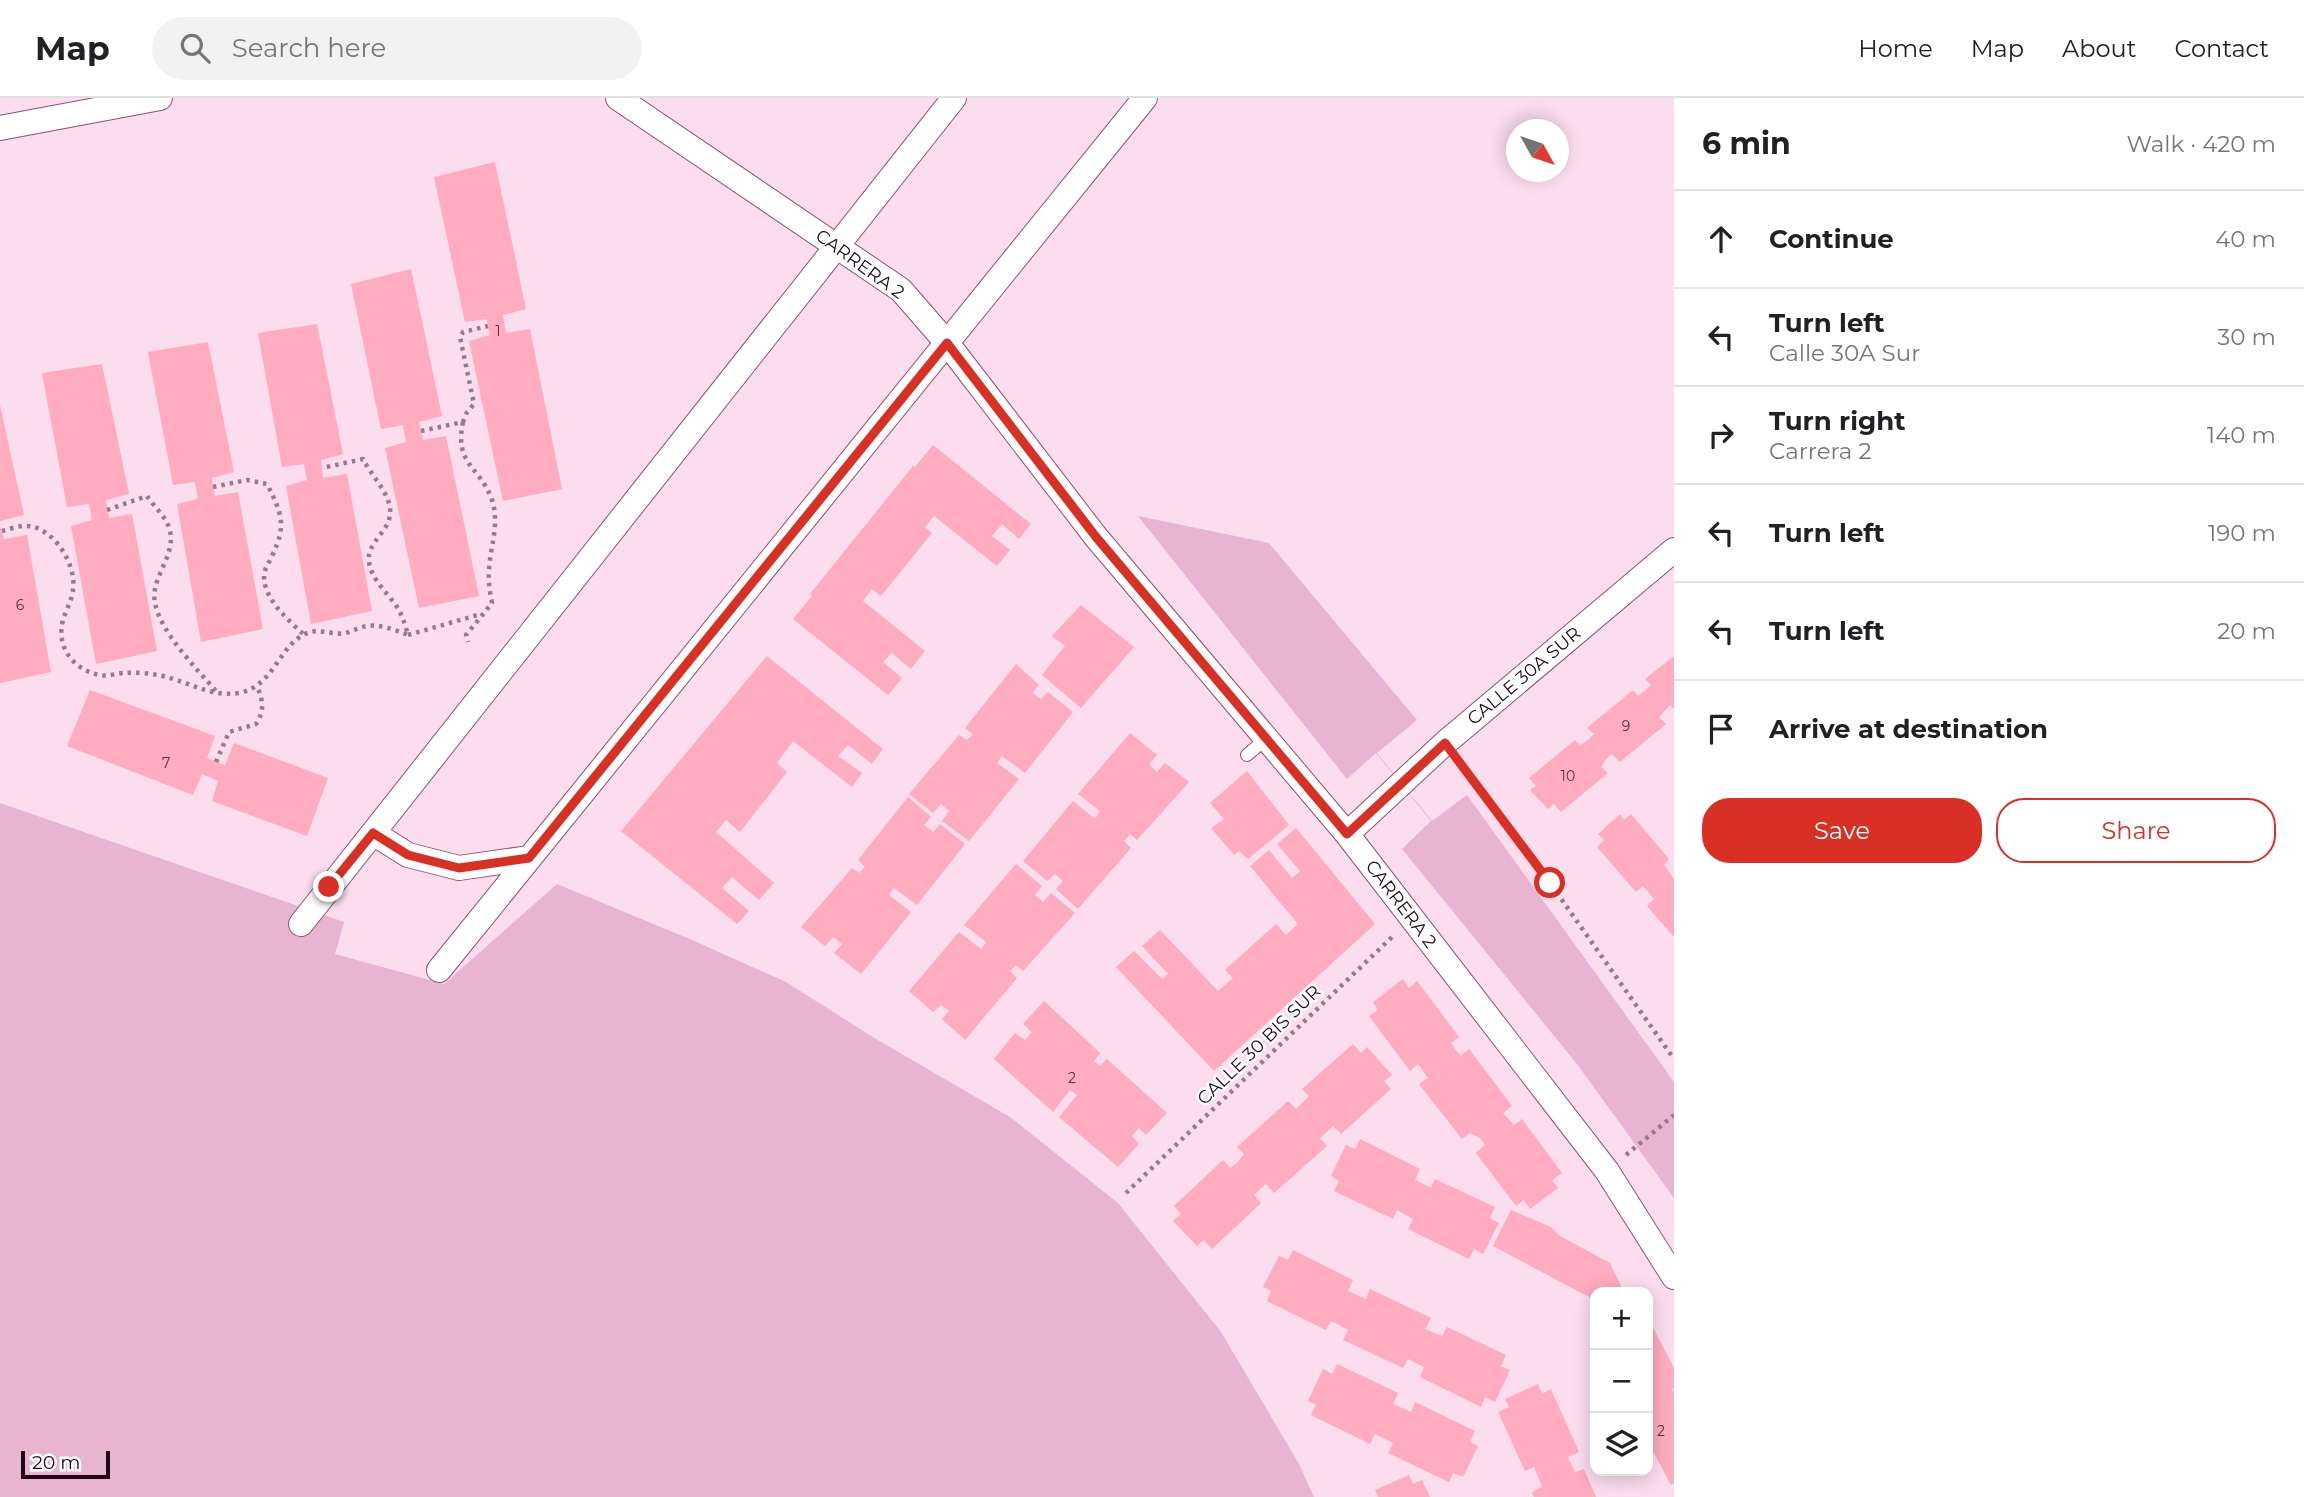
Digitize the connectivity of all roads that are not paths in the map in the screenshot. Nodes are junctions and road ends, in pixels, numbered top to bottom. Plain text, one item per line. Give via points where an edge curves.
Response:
1 (160, 98) edge
2 (618, 98) edge
3 (954, 98) edge
4 (1145, 98) edge
5 (0, 128) edge
6 (837, 246) junction
7 (947, 343) junction
8 (1674, 550) edge
9 (1267, 738) junction
10 (1247, 755) dead end
11 (373, 833) junction
12 (1347, 834) junction
13 (529, 858) junction
14 (300, 924) dead end
15 (439, 970) dead end
16 (1674, 1276) edge

1 - 5 street
2 - 6 street, CARRERA 2
3 - 6 street
4 - 7 street
6 - 7 street, CARRERA 2 via 901,290
6 - 11 street
7 - 9 street, CARRERA 2 via 1096,537
7 - 13 street
8 - 12 street, CALLE 30A SUR via 1445,743
9 - 10 lane
9 - 12 street, CARRERA 2
11 - 13 street via 408,855 459,868
11 - 14 street
12 - 16 street, CARRERA 2 via 1606,1171
13 - 15 street

